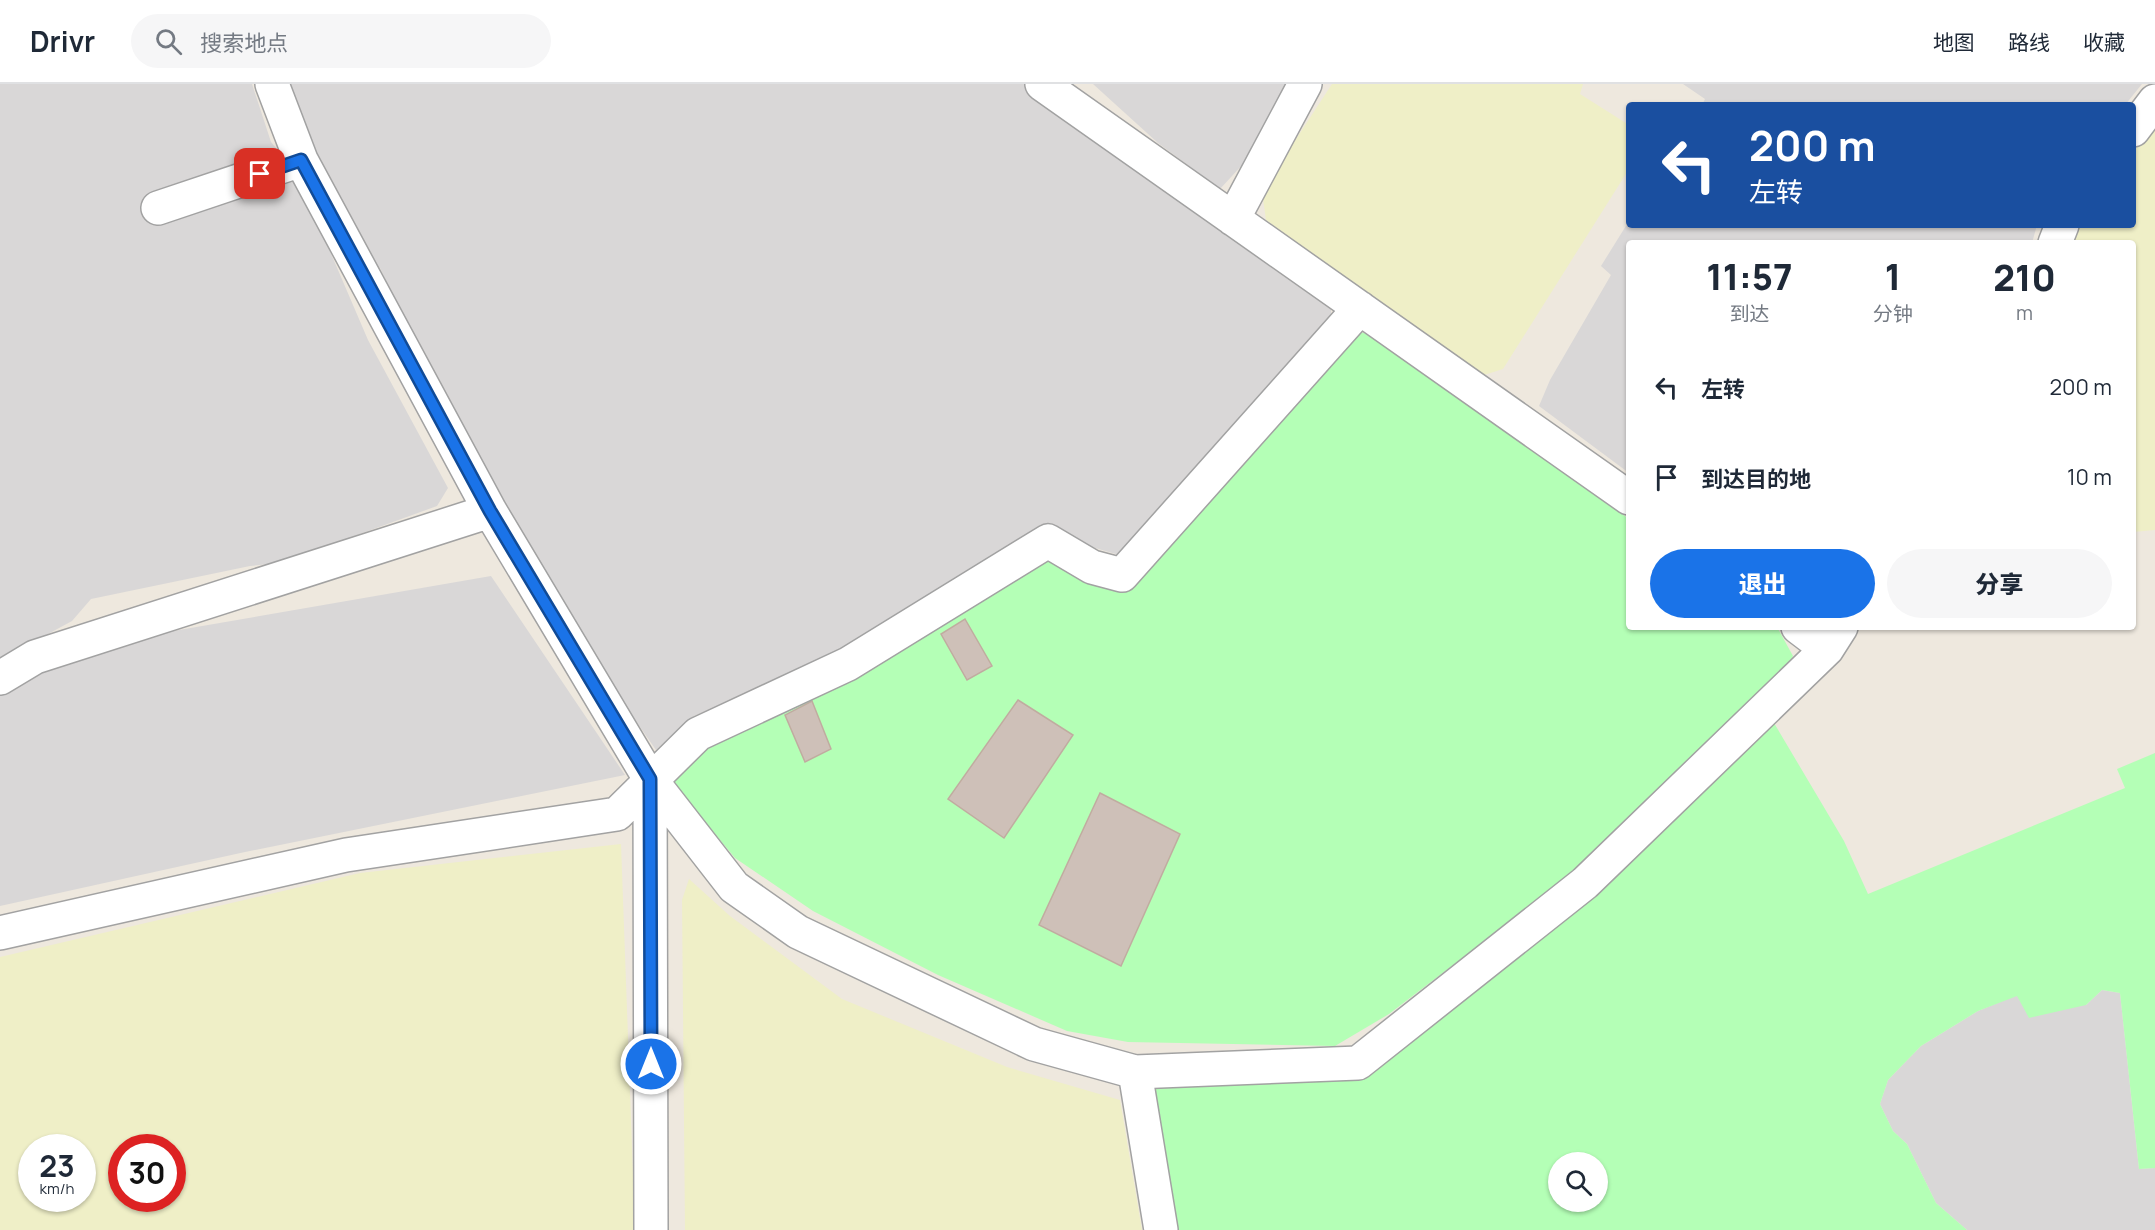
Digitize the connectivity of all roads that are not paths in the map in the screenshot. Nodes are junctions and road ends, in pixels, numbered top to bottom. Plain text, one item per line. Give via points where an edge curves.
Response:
1 (272, 84) edge
2 (1042, 84) edge
3 (1305, 84) edge
4 (2155, 101) edge
5 (2136, 126) edge
6 (301, 160) junction
7 (158, 208) dead end
8 (1233, 219) junction
9 (1360, 308) junction
10 (1626, 496) edge
11 (490, 511) junction
12 (1808, 630) edge
13 (1834, 638) edge
14 (0, 678) edge
15 (650, 779) junction
16 (0, 933) edge
17 (1135, 1072) junction
18 (651, 1230) edge
19 (1161, 1230) edge

1 - 6 street
2 - 8 street
3 - 8 street
4 - 5 street
6 - 7 street
6 - 11 street
8 - 9 street
9 - 10 street
9 - 15 street via 1122,575 1092,567 1048,541 848,664 698,734
11 - 14 street via 35,657
11 - 15 street
12 - 13 street
13 - 17 street via 1585,883 1358,1063
15 - 16 street via 617,814 346,855
15 - 17 street via 734,887 798,932 1034,1044
15 - 18 street
17 - 19 street

